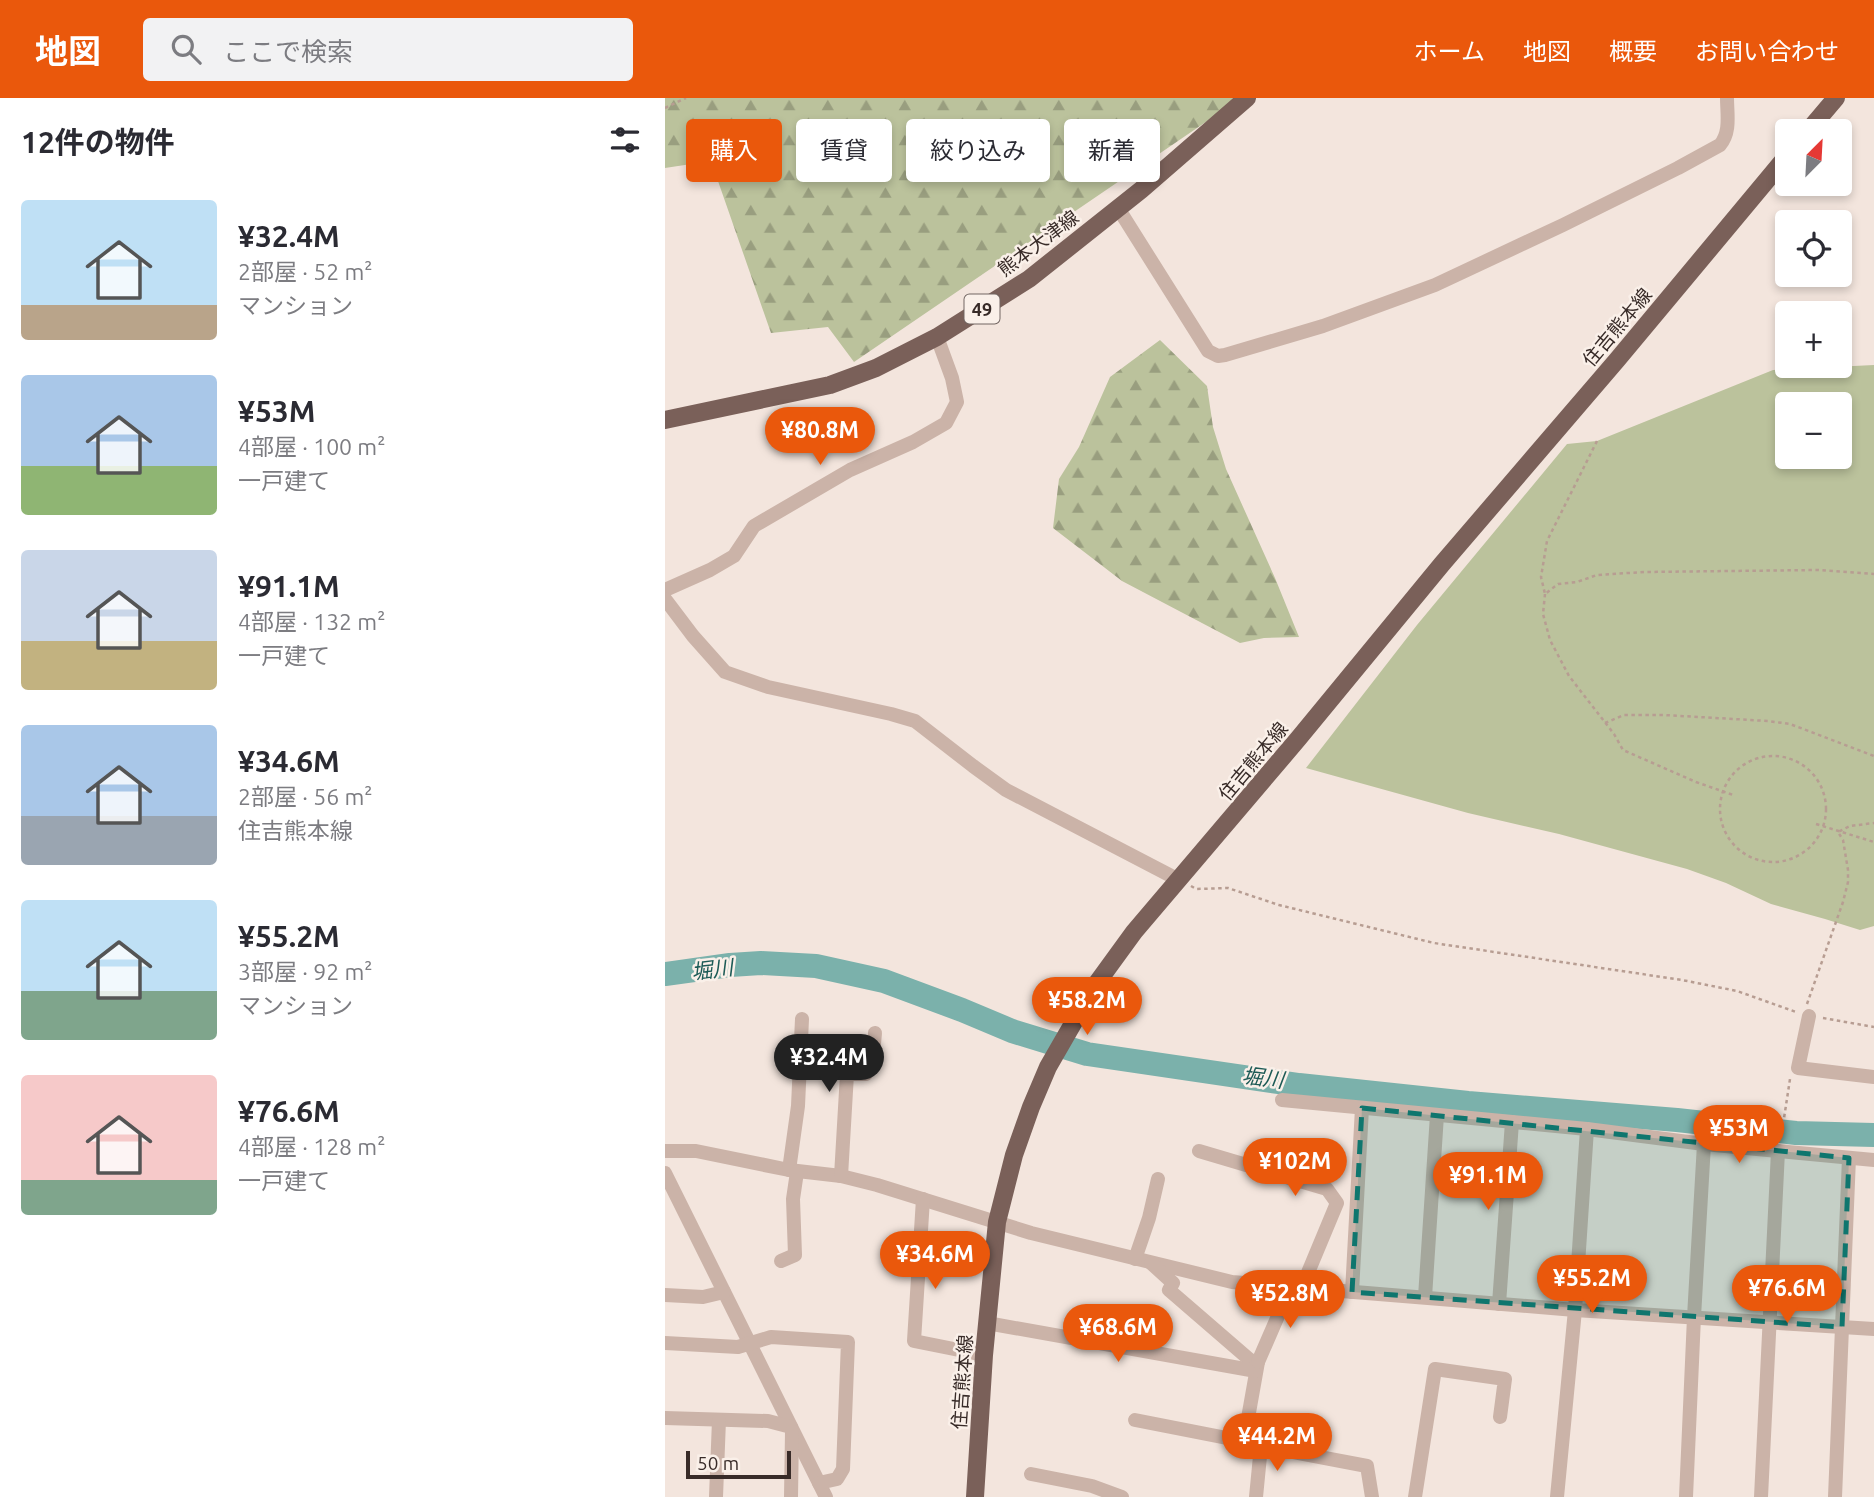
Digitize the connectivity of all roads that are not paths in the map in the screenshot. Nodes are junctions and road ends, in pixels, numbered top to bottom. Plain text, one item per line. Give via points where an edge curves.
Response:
1 (1248, 98) edge
2 (1727, 98) edge
3 (1836, 98) edge
4 (1818, 119) edge
5 (1775, 170) edge
6 (1118, 208) junction
7 (937, 337) junction
8 (665, 420) edge
9 (665, 590) edge
10 (665, 599) edge
11 (1179, 880) junction
12 (1809, 1016) road end
13 (802, 1019) dead end
14 (875, 1033) dead end
15 (1874, 1077) edge
16 (1282, 1100) dead end
17 (1362, 1108) junction
18 (1437, 1115) junction
19 (1512, 1122) junction
20 (1587, 1129) junction
21 (1704, 1144) junction
22 (1779, 1149) junction
23 (665, 1151) edge
24 (1199, 1151) dead end
25 (1849, 1158) junction
26 (1874, 1160) edge
27 (793, 1171) junction
28 (665, 1173) edge
29 (841, 1176) junction
30 (1158, 1179) dead end
31 (923, 1199) junction
32 (997, 1222) junction
33 (1135, 1259) junction
34 (781, 1261) dead end
35 (1150, 1262) junction
36 (1296, 1287) junction
37 (724, 1292) junction
38 (1352, 1292) junction
39 (665, 1295) edge
40 (1425, 1297) junction
41 (1499, 1304) junction
42 (1575, 1310) junction
43 (1694, 1317) junction
44 (1769, 1322) junction
45 (987, 1323) junction
46 (1842, 1327) junction
47 (1874, 1329) edge
48 (665, 1343) edge
49 (750, 1343) junction
50 (983, 1355) junction
51 (1257, 1366) junction
52 (1500, 1417) dead end
53 (665, 1418) edge
54 (719, 1420) junction
55 (1135, 1420) dead end
56 (792, 1427) junction
57 (1245, 1435) junction
58 (1261, 1446) junction
59 (1031, 1474) dead end
60 (819, 1483) junction
61 (716, 1497) edge
62 (791, 1497) edge
63 (826, 1497) edge
64 (975, 1497) edge
65 (1122, 1497) edge
66 (1255, 1497) edge
67 (1371, 1497) edge
68 (1415, 1497) edge
69 (1557, 1497) edge
70 (1686, 1497) edge
71 (1761, 1497) edge
72 (1835, 1497) edge

1 - 6 main road, 熊本大津線 / 49
2 - 6 street via 1724,140 1678,168 1436,285 1225,355 1208,351
3 - 4 main road
5 - 11 main road, 住吉熊本線
6 - 7 main road, 熊本大津線 / 49 via 1029,279
7 - 8 main road, 熊本大津線 / 49 via 830,386
7 - 9 street via 957,402 946,423 773,514 754,526 734,556
10 - 11 street via 725,672 768,687 915,721 1006,790
11 - 32 main road, 住吉熊本線 via 1094,987 1048,1068 1014,1155
12 - 15 street via 1798,1068
13 - 27 street
14 - 29 street via 872,1064 866,1074 847,1074
16 - 17 street
17 - 18 street
17 - 38 street
18 - 19 street
18 - 40 street
19 - 20 street
19 - 41 street
20 - 21 street
20 - 42 street
21 - 22 street
21 - 43 street
22 - 25 street
22 - 44 street
23 - 27 street via 696,1151
24 - 36 street via 1327,1189 1337,1203
25 - 26 street
25 - 46 street
27 - 29 street
27 - 34 street via 795,1255
28 - 37 street
29 - 31 street
30 - 33 street
31 - 32 street
31 - 50 street via 914,1341
32 - 33 street
32 - 45 main road, 住吉熊本線
33 - 35 street
35 - 36 street via 1232,1282
35 - 51 street via 1173,1283 1169,1290
36 - 38 street
36 - 51 street
37 - 39 street via 703,1297
37 - 49 street
38 - 40 street
40 - 41 street
41 - 42 street
42 - 43 street
42 - 69 street
43 - 44 street
43 - 70 street
44 - 46 street
44 - 71 street
45 - 50 main road, 住吉熊本線
45 - 51 street
46 - 47 street
46 - 72 street
48 - 49 street via 738,1347
49 - 56 street
49 - 60 street via 771,1337 848,1342 843,1468 837,1479
50 - 64 main road, 住吉熊本線
51 - 57 street
52 - 68 street via 1505,1379 1435,1369
53 - 54 street
54 - 56 street via 768,1421
54 - 61 street
55 - 57 street via 1173,1420 1237,1440
56 - 60 street
56 - 62 street
57 - 58 street
58 - 66 street
58 - 67 street via 1367,1466
59 - 65 street
60 - 63 street

